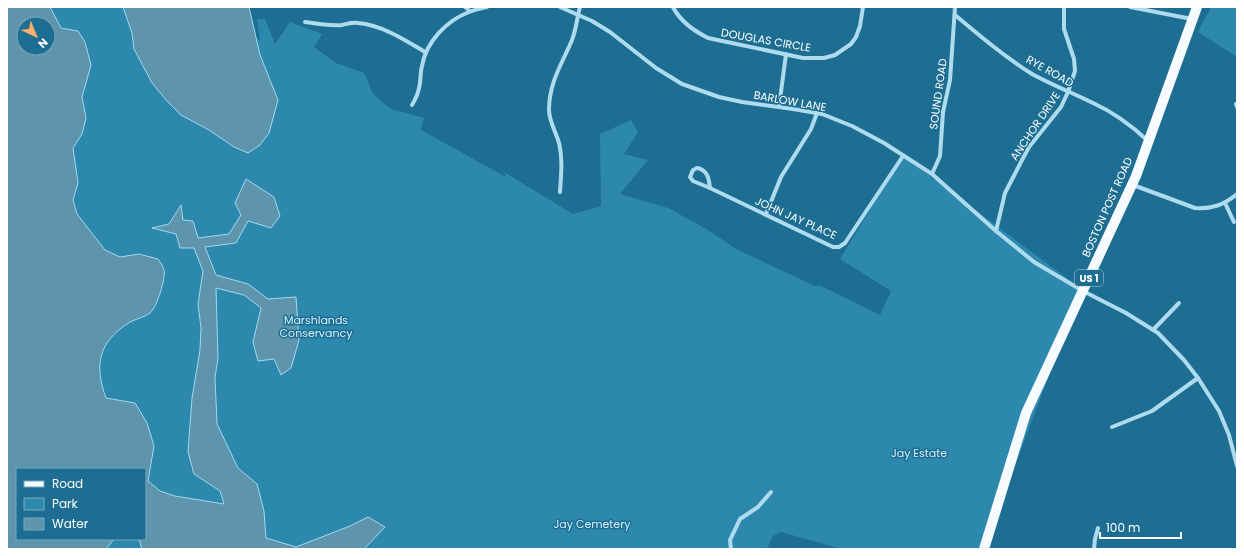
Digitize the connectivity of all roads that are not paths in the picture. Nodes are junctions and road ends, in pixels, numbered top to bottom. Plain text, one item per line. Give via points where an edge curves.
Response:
1 (465, 7) edge
2 (487, 7) edge
3 (560, 7) edge
4 (580, 7) edge
5 (673, 7) edge
6 (863, 7) edge
7 (955, 7) edge
8 (1064, 7) edge
9 (1130, 7) edge
10 (1197, 7) edge
11 (470, 11) junction
12 (578, 15) junction
13 (955, 15) junction
14 (1193, 19) junction
15 (305, 22) dead end
16 (425, 52) junction
17 (786, 54) junction
18 (1068, 92) junction
19 (412, 105) dead end
20 (779, 107) junction
21 (817, 113) junction
22 (1148, 141) junction
23 (903, 156) junction
24 (932, 174) junction
25 (1132, 185) junction
26 (710, 188) junction
27 (560, 192) dead end
28 (1237, 194) edge
29 (1225, 203) junction
30 (766, 214) junction
31 (1234, 222) dead end
32 (996, 231) junction
33 (1083, 291) junction
34 (1179, 303) dead end
35 (1154, 330) junction
36 (1198, 378) junction
37 (1112, 428) dead end
38 (1237, 466) edge
39 (770, 492) dead end
40 (1098, 528) dead end
41 (731, 549) edge
42 (984, 549) edge
43 (1094, 549) edge

1 - 11 street
2 - 11 street
3 - 12 street, BARLOW LANE
4 - 12 street
5 - 17 street, DOUGLAS CIRCLE via 698,34
6 - 17 street, DOUGLAS CIRCLE via 856,37 851,44 835,55 803,58
7 - 13 street
8 - 18 street, ANCHOR DRIVE via 1064,29 1074,59 1075,71
9 - 14 street
10 - 14 main road, BOSTON POST ROAD / US 1
11 - 16 street via 450,22
12 - 20 street, BARLOW LANE via 610,32 656,68 682,84 727,99
12 - 27 street via 572,39 555,75 550,96 549,111 561,155
13 - 18 street, RYE ROAD via 990,44 1033,74
13 - 24 street, SOUND ROAD via 950,80 942,112 940,156
14 - 22 main road, BOSTON POST ROAD / US 1
15 - 16 street via 326,25 355,22 370,24 403,38
16 - 19 street via 419,90
17 - 20 street
18 - 22 street, RYE ROAD via 1104,108
18 - 32 street, ANCHOR DRIVE via 1061,107 1029,147 1021,162 1006,193
20 - 21 street, BARLOW LANE
21 - 23 street, BARLOW LANE via 852,126
21 - 30 street via 811,129 781,177
22 - 25 main road, BOSTON POST ROAD / US 1
23 - 24 street, BARLOW LANE
23 - 30 street, JOHN JAY PLACE via 845,243 839,247 833,247
24 - 32 street, BARLOW LANE
25 - 29 street via 1195,208 1206,209
25 - 33 main road, BOSTON POST ROAD / US 1
26 - 26 street, JOHN JAY PLACE via 706,172 700,168 693,170 690,177 693,181
26 - 30 street, JOHN JAY PLACE
28 - 29 street
29 - 31 street
32 - 33 street, BARLOW LANE via 1034,262
33 - 35 street, BARLOW LANE
33 - 42 main road, BOSTON POST ROAD / US 1 via 1026,412
34 - 35 street
35 - 36 street, BARLOW LANE
36 - 37 street via 1152,411
36 - 38 street, BARLOW LANE via 1219,411 1229,435
39 - 41 street via 758,507 740,519 730,540
40 - 43 street

